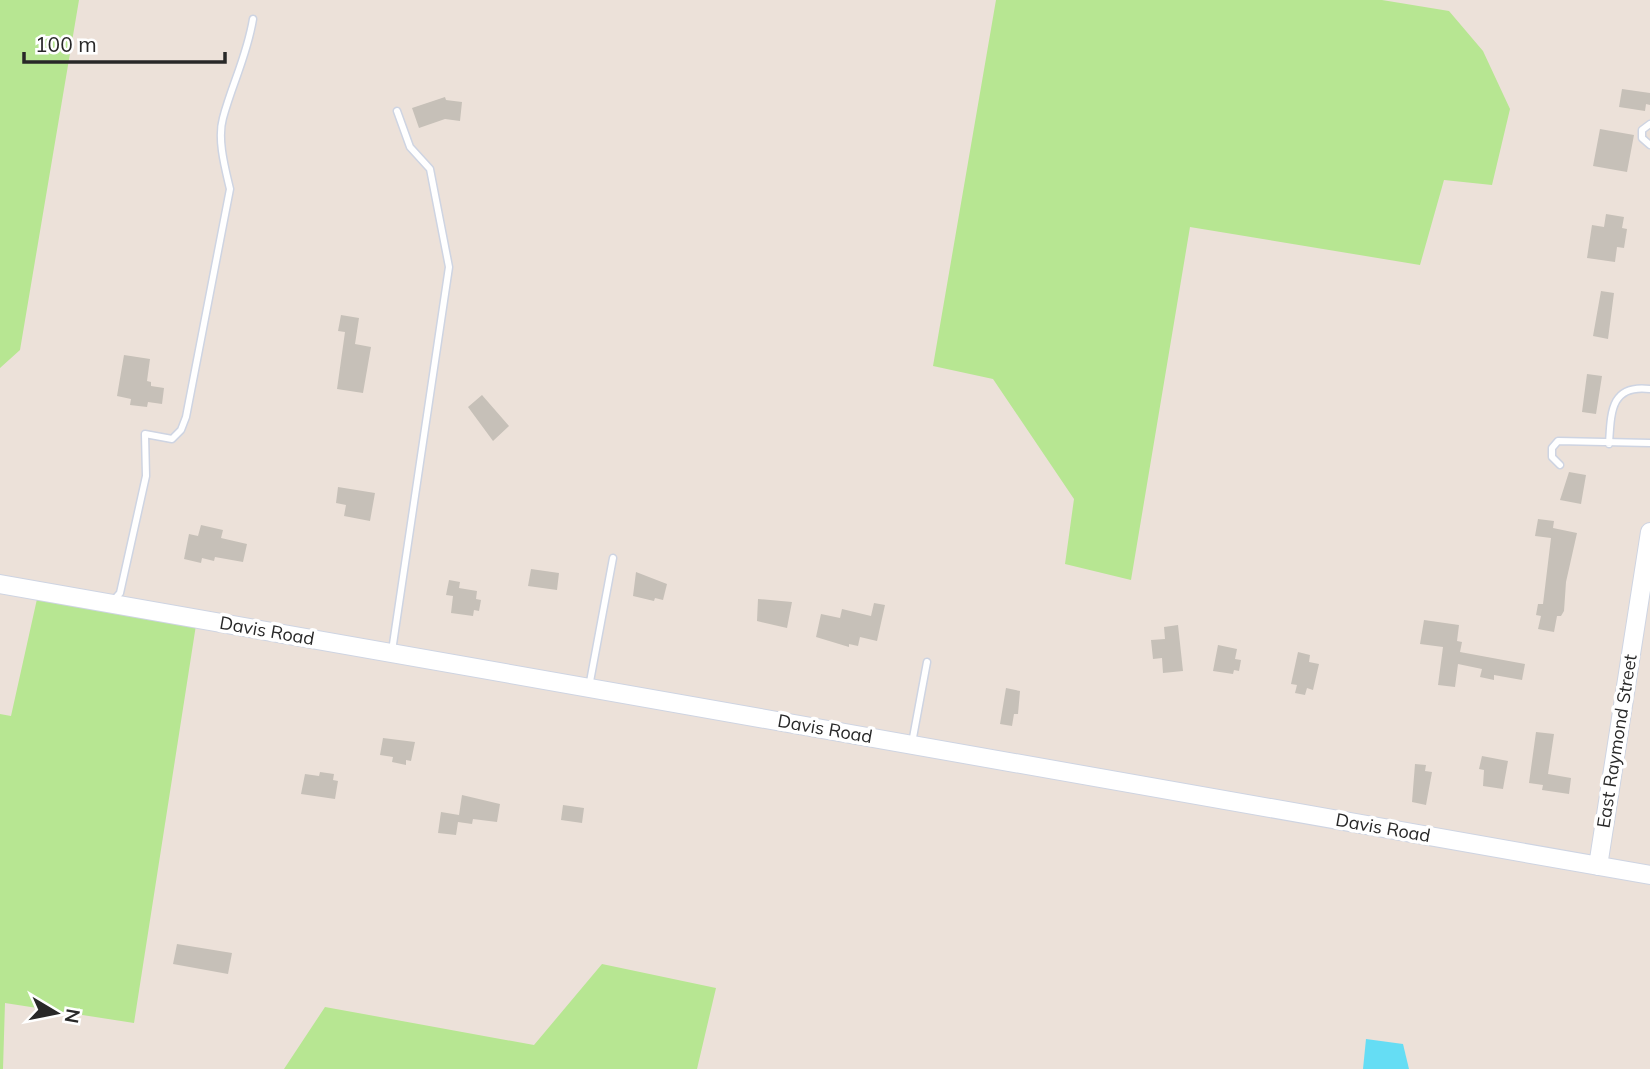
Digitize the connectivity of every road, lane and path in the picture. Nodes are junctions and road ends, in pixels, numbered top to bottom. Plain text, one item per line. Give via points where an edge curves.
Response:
1 (253, 19) dead end
2 (397, 111) dead end
3 (1650, 124) edge
4 (1650, 145) edge
5 (1650, 389) edge
6 (1650, 443) edge
7 (1609, 444) junction
8 (1560, 465) dead end
9 (1650, 532) edge
10 (613, 558) dead end
11 (0, 584) edge
12 (111, 603) junction
13 (392, 653) junction
14 (927, 662) dead end
15 (589, 688) junction
16 (911, 745) junction
17 (1598, 866) junction
18 (1650, 875) edge

1 - 12 lane via 243,66 222,121 230,189 186,417 172,439 145,434 146,476 120,593
2 - 13 lane via 410,146 430,169 449,267
3 - 4 lane via 1642,130 1642,138
5 - 7 lane via 1624,393 1614,402
6 - 7 lane
7 - 8 lane via 1558,440 1552,457
9 - 17 street, East Raymond Street
10 - 15 lane
11 - 12 street, Davis Road
12 - 13 street, Davis Road
13 - 15 street, Davis Road
14 - 16 lane
15 - 16 street, Davis Road
16 - 17 street, Davis Road
17 - 18 street, Davis Road

